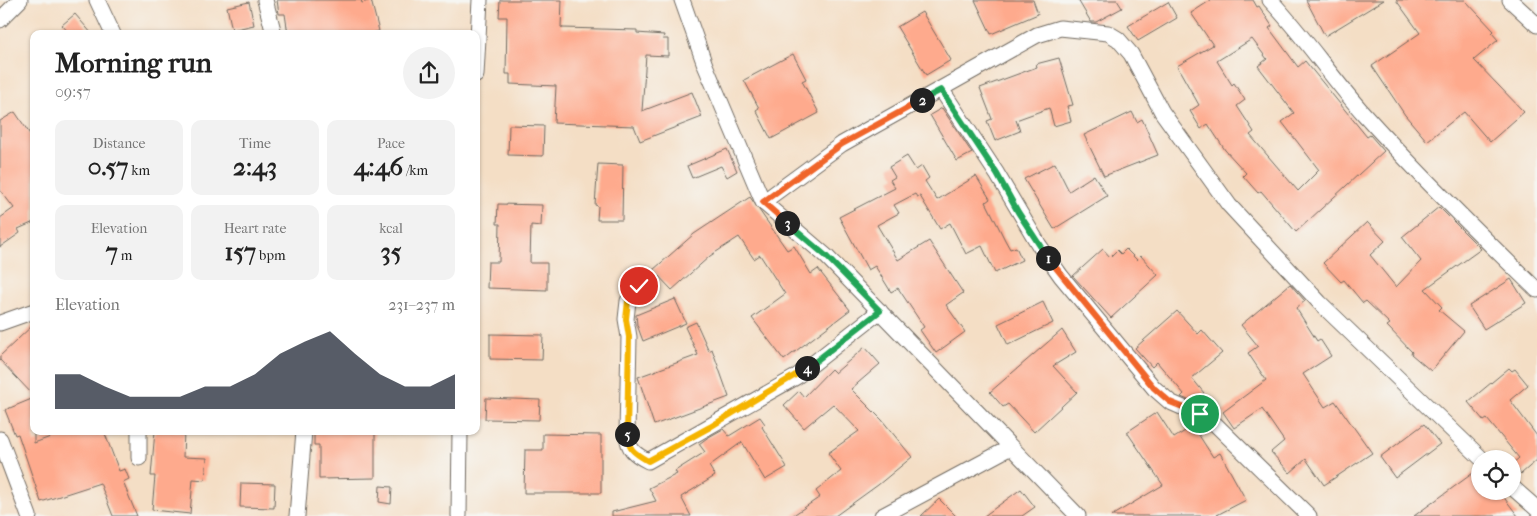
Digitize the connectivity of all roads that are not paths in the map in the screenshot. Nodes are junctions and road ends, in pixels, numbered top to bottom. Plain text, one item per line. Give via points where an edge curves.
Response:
1 (97, 0) edge
2 (266, 0) edge
3 (480, 0) edge
4 (682, 0) edge
5 (1270, 0) edge
6 (1510, 0) edge
7 (1537, 25) edge
8 (111, 30) edge
9 (273, 30) edge
10 (478, 30) edge
11 (941, 90) junction
12 (763, 202) junction
13 (639, 286) dead end
14 (1537, 290) edge
15 (880, 311) junction
16 (30, 312) edge
17 (0, 323) edge
18 (139, 435) edge
19 (304, 435) edge
20 (460, 435) edge
21 (0, 439) edge
22 (1011, 446) junction
23 (1473, 450) edge
24 (139, 458) dead end
25 (1521, 495) edge
26 (1537, 509) edge
27 (28, 516) edge
28 (297, 516) edge
29 (458, 516) edge
30 (882, 516) edge
31 (1078, 516) edge
32 (1309, 516) edge

1 - 8 street
2 - 9 street
3 - 10 street
4 - 12 street
5 - 14 street via 1363,113
6 - 7 street
11 - 12 street via 842,144
11 - 23 street via 1037,34 1060,28 1108,33 1118,39 1131,54 1162,112 1228,205 1320,303
11 - 32 street via 1060,276 1149,382 1170,402 1211,420
12 - 15 street via 826,256
13 - 15 street via 628,301 626,319 629,337 627,434 628,446 648,461 796,377
15 - 22 street
16 - 17 street
18 - 24 street
19 - 28 street
20 - 29 street
21 - 27 street
22 - 30 street
22 - 31 street
25 - 26 street

